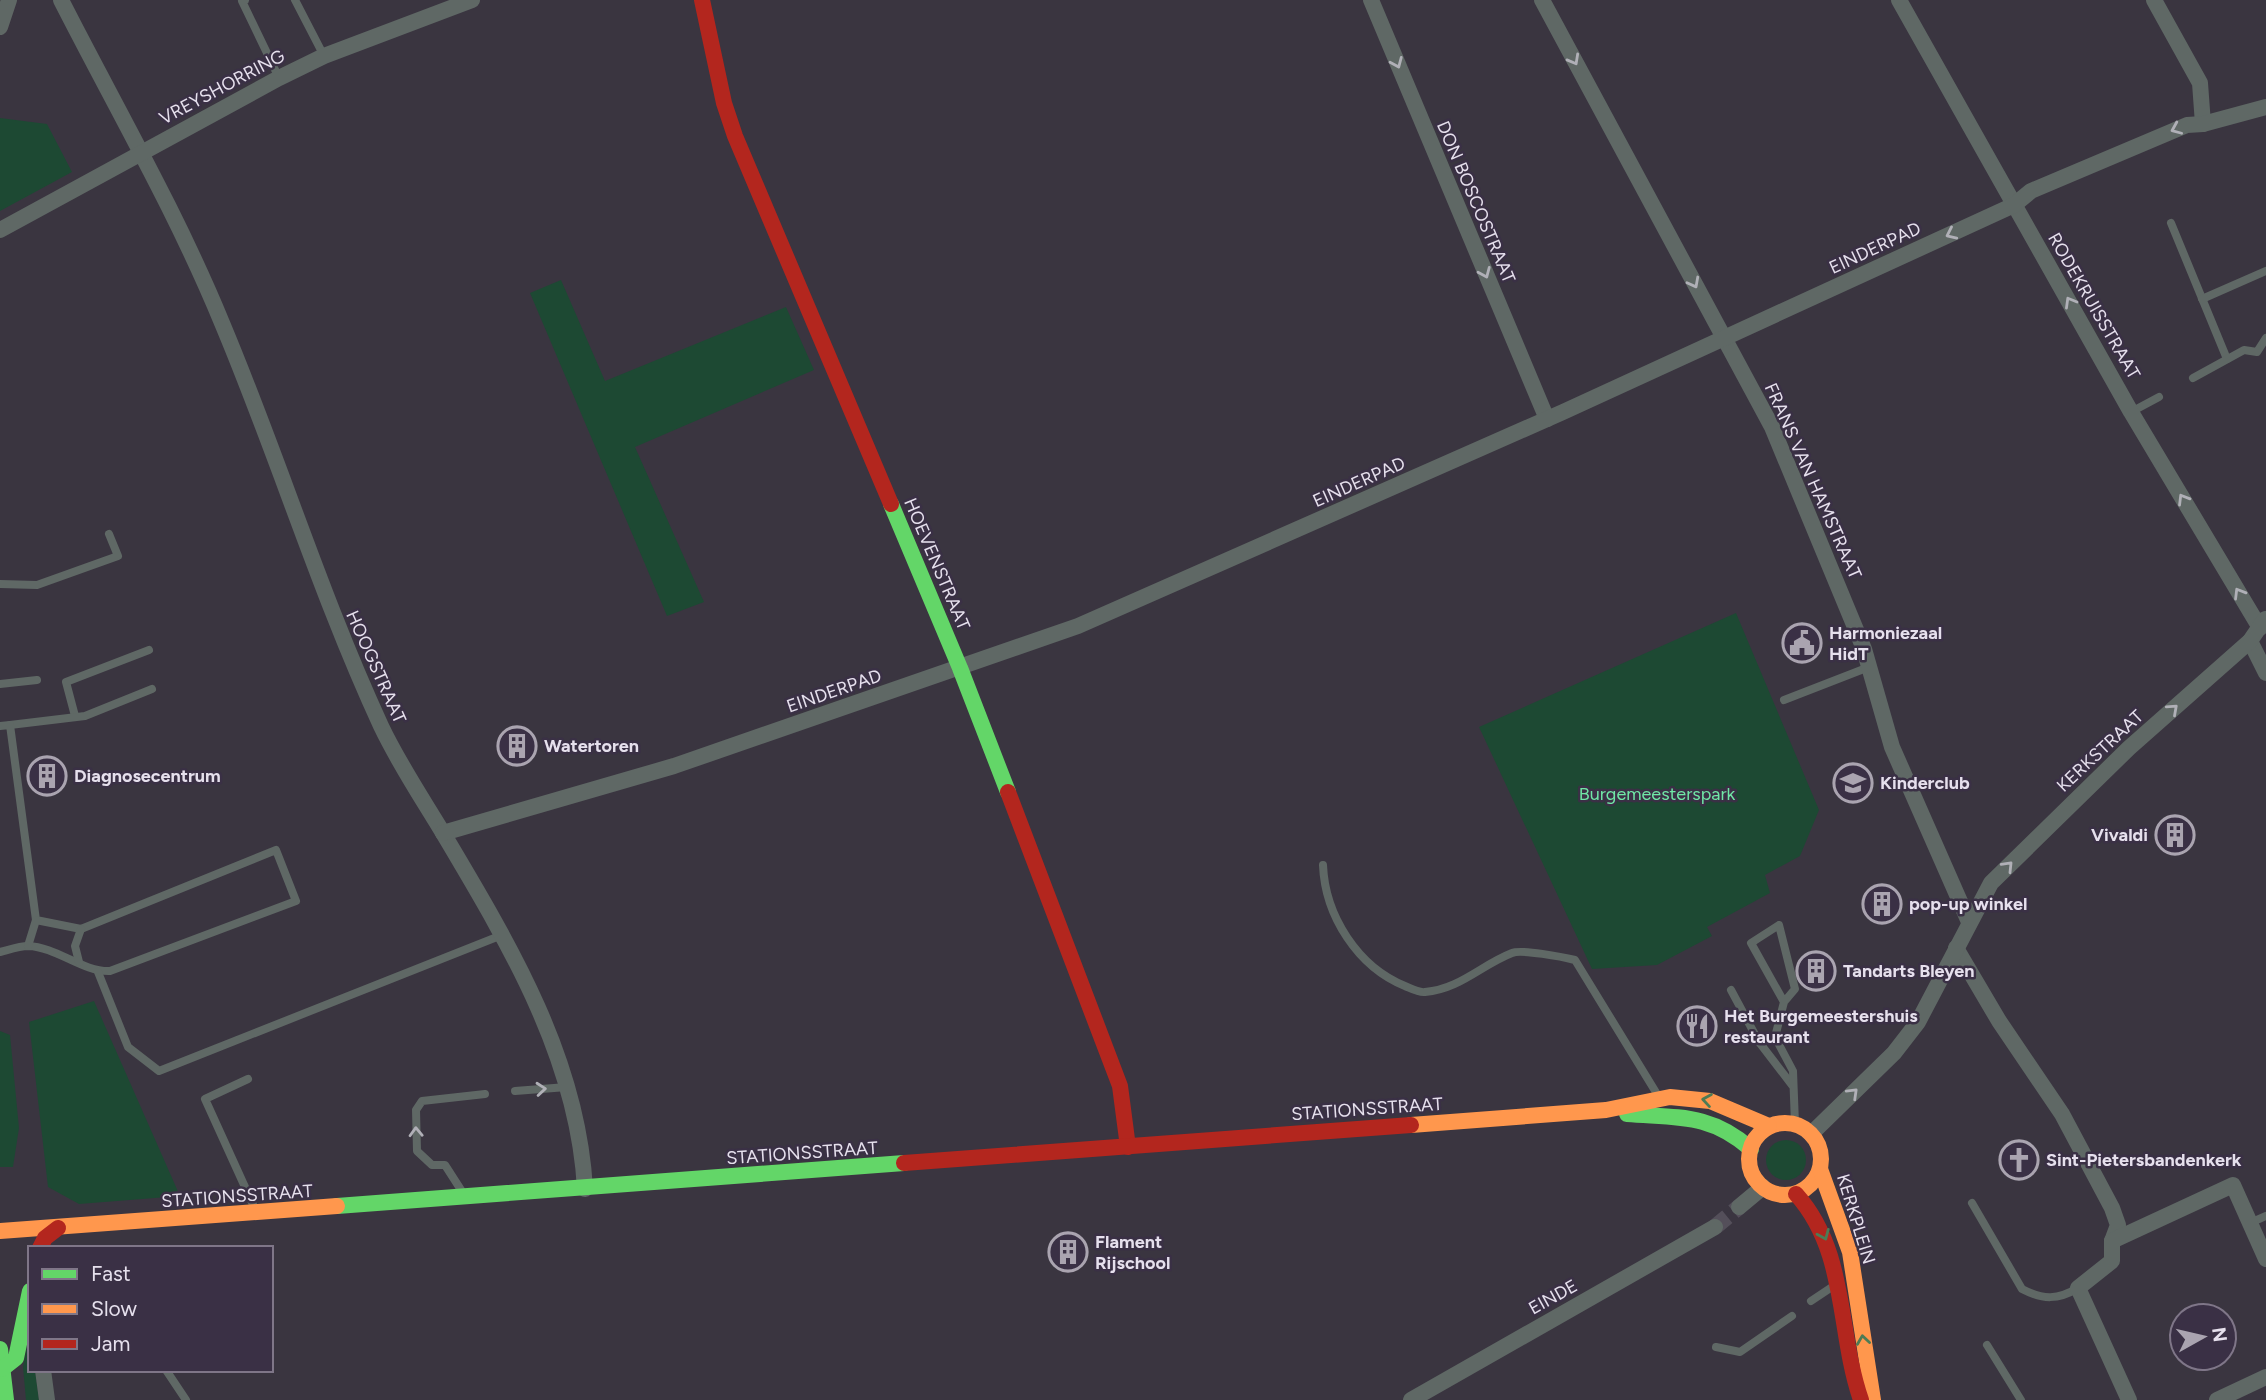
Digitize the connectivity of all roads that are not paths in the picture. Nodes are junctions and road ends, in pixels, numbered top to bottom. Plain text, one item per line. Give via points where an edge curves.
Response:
1 (9, 0) edge
2 (61, 0) edge
3 (245, 0) edge
4 (295, 0) edge
5 (471, 0) edge
6 (702, 0) edge
7 (1370, 0) edge
8 (1542, 0) edge
9 (1899, 0) edge
10 (2154, 0) edge
11 (0, 27) edge
12 (324, 56) junction
13 (279, 78) junction
14 (2266, 107) edge
15 (2203, 124) junction
16 (142, 151) junction
17 (2014, 205) junction
18 (2171, 223) dead end
19 (0, 230) edge
20 (2266, 271) edge
21 (2202, 299) junction
22 (2266, 338) edge
23 (1724, 339) junction
24 (2227, 359) junction
25 (2193, 378) dead end
26 (2159, 397) dead end
27 (2131, 412) junction
28 (1547, 419) junction
29 (109, 534) dead end
30 (0, 584) edge
31 (2259, 629) edge
32 (149, 650) dead end
33 (1869, 667) junction
34 (960, 668) junction
35 (2266, 673) edge
36 (37, 680) dead end
37 (0, 684) edge
38 (152, 689) dead end
39 (1784, 700) dead end
40 (75, 716) junction
41 (10, 725) junction
42 (0, 726) edge
43 (443, 832) junction
44 (1323, 865) dead end
45 (36, 920) junction
46 (1969, 922) junction
47 (81, 929) junction
48 (502, 935) junction
49 (28, 946) junction
50 (1956, 948) junction
51 (0, 952) edge
52 (79, 962) junction
53 (98, 972) junction
54 (1731, 990) dead end
55 (1784, 1002) junction
56 (248, 1079) dead end
57 (567, 1087) junction
58 (1794, 1087) junction
59 (515, 1091) dead end
60 (485, 1094) dead end
61 (1660, 1106) junction
62 (1796, 1124) junction
63 (1769, 1126) junction
64 (1811, 1134) junction
65 (1128, 1147) junction
66 (1751, 1149) junction
67 (1820, 1169) junction
68 (1763, 1187) junction
69 (585, 1189) junction
70 (1796, 1194) junction
71 (467, 1198) junction
72 (1972, 1203) dead end
73 (1739, 1206) tunnel mouth
74 (258, 1214) junction
75 (2266, 1216) edge
76 (2250, 1223) junction
77 (1715, 1227) tunnel mouth
78 (58, 1228) junction
79 (0, 1231) edge
80 (2112, 1241) junction
81 (41, 1246) edge
82 (2266, 1259) edge
83 (1854, 1281) junction
84 (1838, 1283) junction
85 (2078, 1288) junction
86 (28, 1301) edge
87 (1811, 1301) dead end
88 (1792, 1316) dead end
89 (1987, 1345) dead end
90 (1716, 1347) dead end
91 (0, 1349) edge
92 (2, 1369) junction
93 (43, 1372) edge
94 (167, 1372) edge
95 (2266, 1377) edge
96 (6, 1400) edge
97 (47, 1400) edge
98 (186, 1400) edge
99 (1411, 1400) edge
100 (1861, 1400) edge
101 (1873, 1400) edge
102 (2021, 1400) edge
103 (2129, 1400) edge
104 (2217, 1400) edge

1 - 11 street
2 - 16 street, HOOGSTRAAT
3 - 13 lane
4 - 12 lane
5 - 12 street, VREYSHORRING
6 - 34 main road, HOEVENSTRAAT via 724,103 746,166
7 -> 28 street, DON BOSCOSTRAAT
8 -> 23 street, FRANS VAN HAMSTRAAT
9 - 17 street, RODEKRUISSTRAAT
10 - 15 street via 2200,83
12 - 13 street, VREYSHORRING
13 - 16 street, VREYSHORRING
14 - 15 street, EINDERPAD
15 -> 17 street, EINDERPAD via 2187,124 2031,191
16 - 19 street, VREYSHORRING
16 - 43 street, HOOGSTRAAT via 223,324 348,654 393,751
17 -> 23 street, EINDERPAD
27 -> 17 street, RODEKRUISSTRAAT
18 - 21 lane
20 - 21 lane
21 - 24 lane
22 - 24 lane via 2258,352 2244,350
23 - 28 street, EINDERPAD
23 - 33 street, FRANS VAN HAMSTRAAT via 1772,426
24 - 25 lane
26 - 27 lane
31 -> 27 street, RODEKRUISSTRAAT
28 - 34 street, EINDERPAD via 1133,604
29 - 30 lane via 118,556 37,585
31 - 35 street, RODEKRUISSTRAAT
46 -> 31 street, KERKSTRAAT via 1991,883 2049,824
32 - 40 lane via 66,682
33 - 39 lane
33 - 46 street, FRANS VAN HAMSTRAAT via 1892,747
34 - 43 street, EINDERPAD via 674,765
34 - 65 main road, HOEVENSTRAAT via 1120,1086
36 - 37 lane
38 - 40 lane
40 - 41 lane
41 - 42 lane
41 - 45 lane
43 - 48 street, HOOGSTRAAT
44 - 61 lane via 1330,907 1353,945 1367,963 1392,981 1422,993 1459,985 1515,951 1575,960
45 - 47 lane
45 - 49 lane
46 - 50 street
47 - 52 lane via 75,946
47 - 53 lane via 276,850 296,901
48 - 53 lane via 159,1071 128,1047
48 - 57 street, HOOGSTRAAT via 537,1005
49 - 51 lane
49 - 52 lane
64 -> 50 street via 1894,1053 1918,1022
50 - 80 street via 2062,1114 2112,1208 2118,1225
52 - 53 lane
54 - 58 lane via 1759,1042
55 - 55 lane via 1751,943 1779,925 1795,989
55 - 58 lane via 1775,1037 1793,1070
56 - 74 lane via 205,1099
59 -> 57 lane
57 - 69 street, HOOGSTRAAT via 580,1129
58 - 62 lane
71 -> 60 lane via 445,1165 432,1165 417,1151 416,1110 422,1101
63 -> 61 main road, STATIONSSTRAAT via 1738,1108 1712,1100
61 - 65 main road, STATIONSSTRAAT via 1629,1102 1606,1110
61 - 66 main road, STATIONSSTRAAT via 1726,1127
62 - 63 main road
62 - 64 main road
63 - 66 main road
64 - 67 main road, KERKPLEIN via 1819,1145
65 - 69 main road, STATIONSSTRAAT
66 - 68 main road via 1751,1170
67 - 70 main road, KERKPLEIN via 1815,1180
67 - 83 main road, KERKPLEIN via 1850,1252
68 - 70 main road
68 - 73 street
69 - 71 main road, STATIONSSTRAAT
70 -> 84 main road, KERKPLEIN via 1818,1221
71 - 74 main road, STATIONSSTRAAT
72 - 85 lane via 2022,1289 2053,1298
74 - 78 main road, STATIONSSTRAAT
75 - 76 lane
76 - 80 street via 2233,1185
76 - 82 street
77 - 99 street, EINDE
78 - 79 main road, STATIONSSTRAAT
78 - 81 main road
80 - 85 street via 2112,1261
83 - 84 lane
101 -> 83 main road, KERKPLEIN
84 - 87 lane
84 - 100 main road, KERKPLEIN via 1851,1370
85 - 103 street
86 - 92 main road via 16,1358
88 - 90 lane via 1740,1352
89 - 102 lane
91 - 92 main road
92 - 96 main road
93 - 97 street
94 - 98 lane
95 - 104 street

